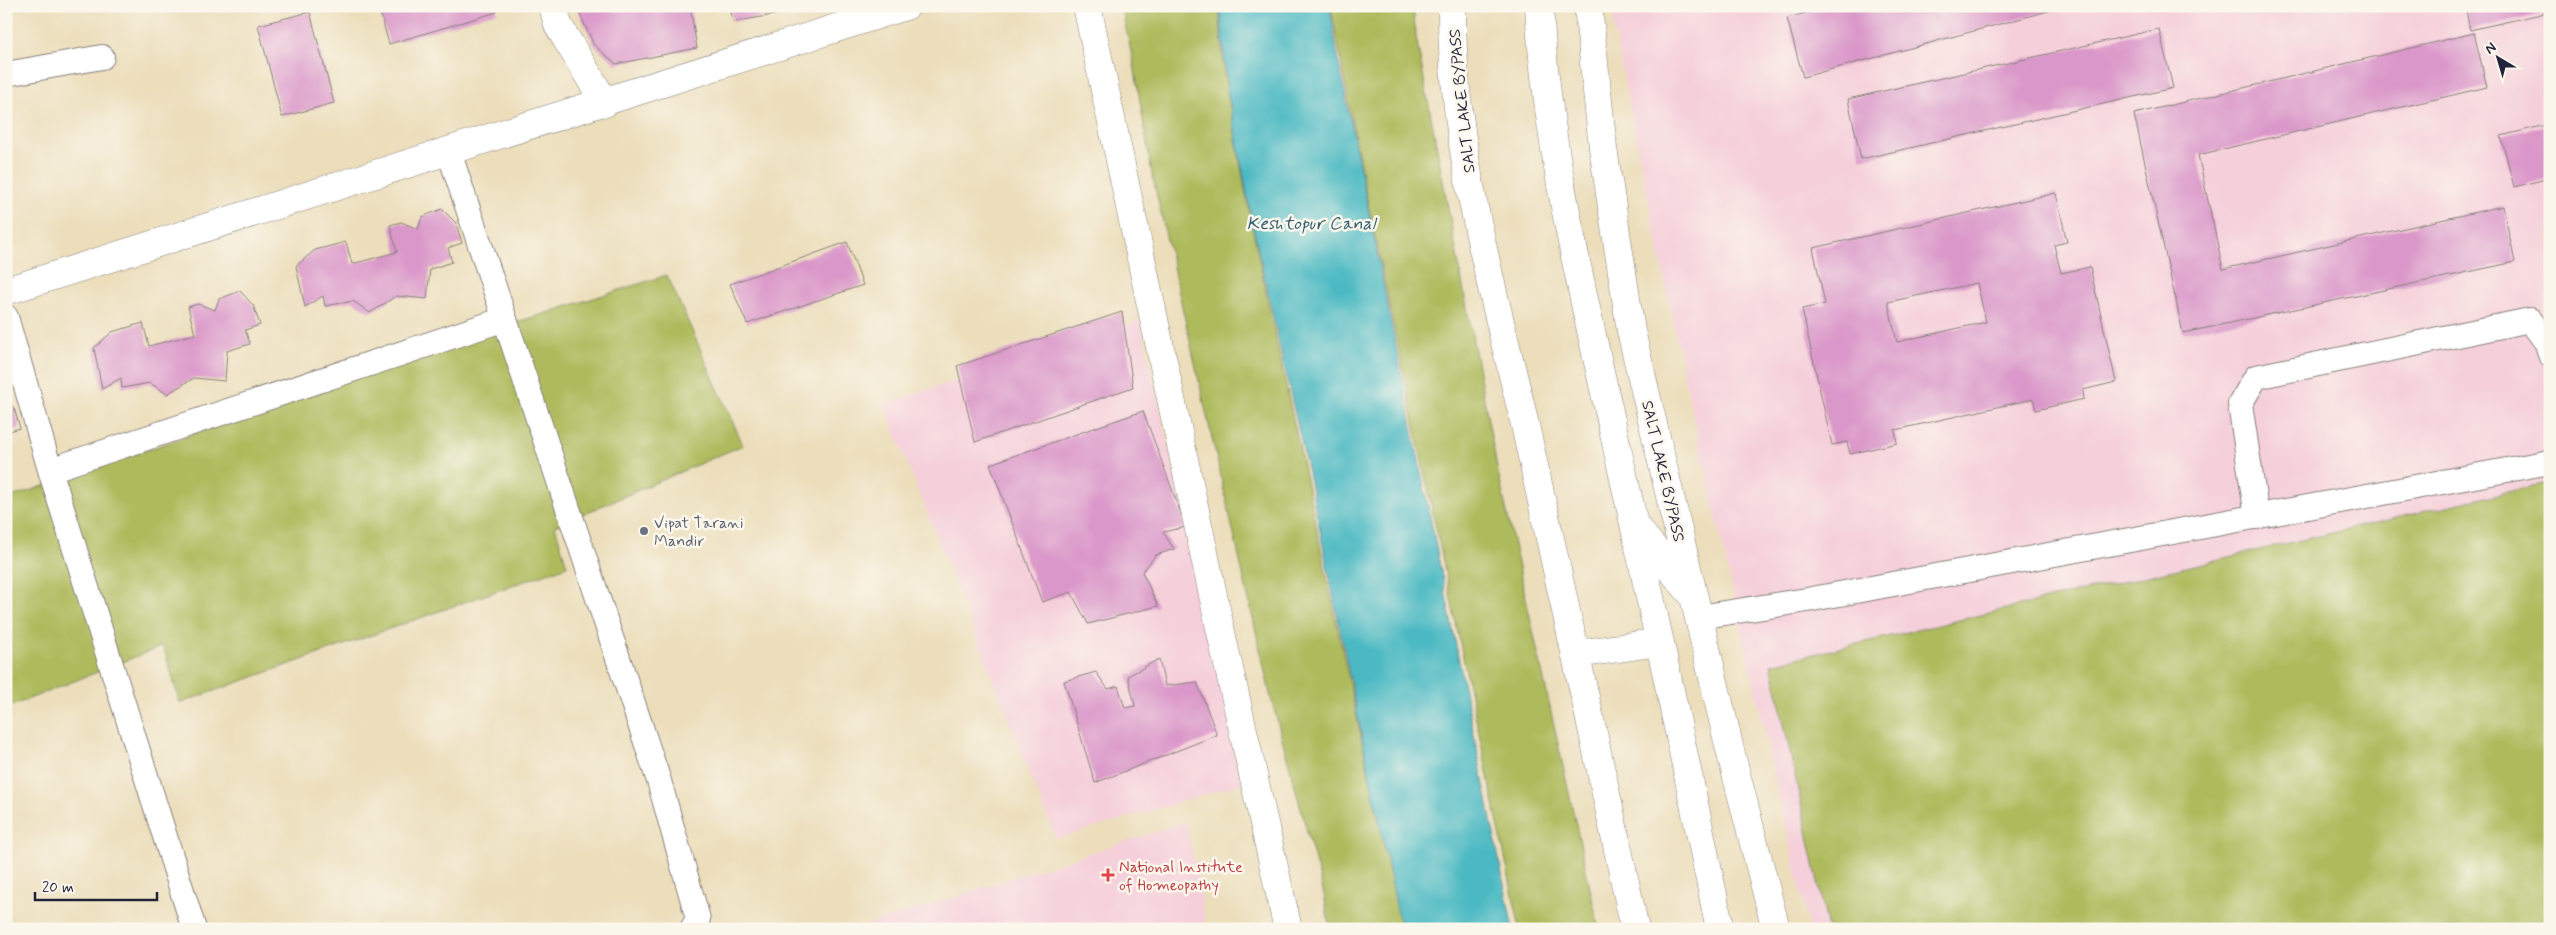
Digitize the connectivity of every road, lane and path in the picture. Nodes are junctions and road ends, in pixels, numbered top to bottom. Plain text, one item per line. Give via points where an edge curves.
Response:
1 (553, 6) edge
2 (906, 6) edge
3 (1088, 6) edge
4 (1452, 6) edge
5 (1539, 6) edge
6 (1588, 6) edge
7 (102, 57) dead end
8 (6, 74) edge
9 (605, 103) junction
10 (449, 152) junction
11 (6, 291) edge
12 (6, 317) edge
13 (505, 319) junction
14 (2550, 354) edge
15 (2550, 462) edge
16 (50, 470) junction
17 (2257, 517) junction
18 (1634, 524) junction
19 (1696, 606) junction
20 (1660, 642) junction
21 (1577, 654) junction
22 (194, 929) edge
23 (692, 929) edge
24 (1288, 929) edge
25 (1635, 929) edge
26 (1720, 929) edge
27 (1776, 929) edge

1 - 9 main road via 558,25
2 - 9 main road
3 - 24 main road via 1225,652
4 - 21 main road, SALT LAKE BYPASS via 1454,62 1464,148 1488,267
5 - 18 main road via 1542,55 1571,242
6 - 19 main road, SALT LAKE BYPASS via 1603,148 1631,331
7 - 8 lane
9 - 10 main road
10 - 11 main road
10 - 13 lane
12 - 16 lane
13 - 16 lane
13 - 23 lane via 659,781 698,919
14 - 17 lane via 2548,344 2530,320 2256,378 2240,404
15 - 17 lane
16 - 22 lane
17 - 19 lane via 1807,600
18 - 19 main road
18 - 20 main road
19 - 27 main road, SALT LAKE BYPASS
20 - 21 main road
20 - 26 main road
21 - 25 main road, SALT LAKE BYPASS

